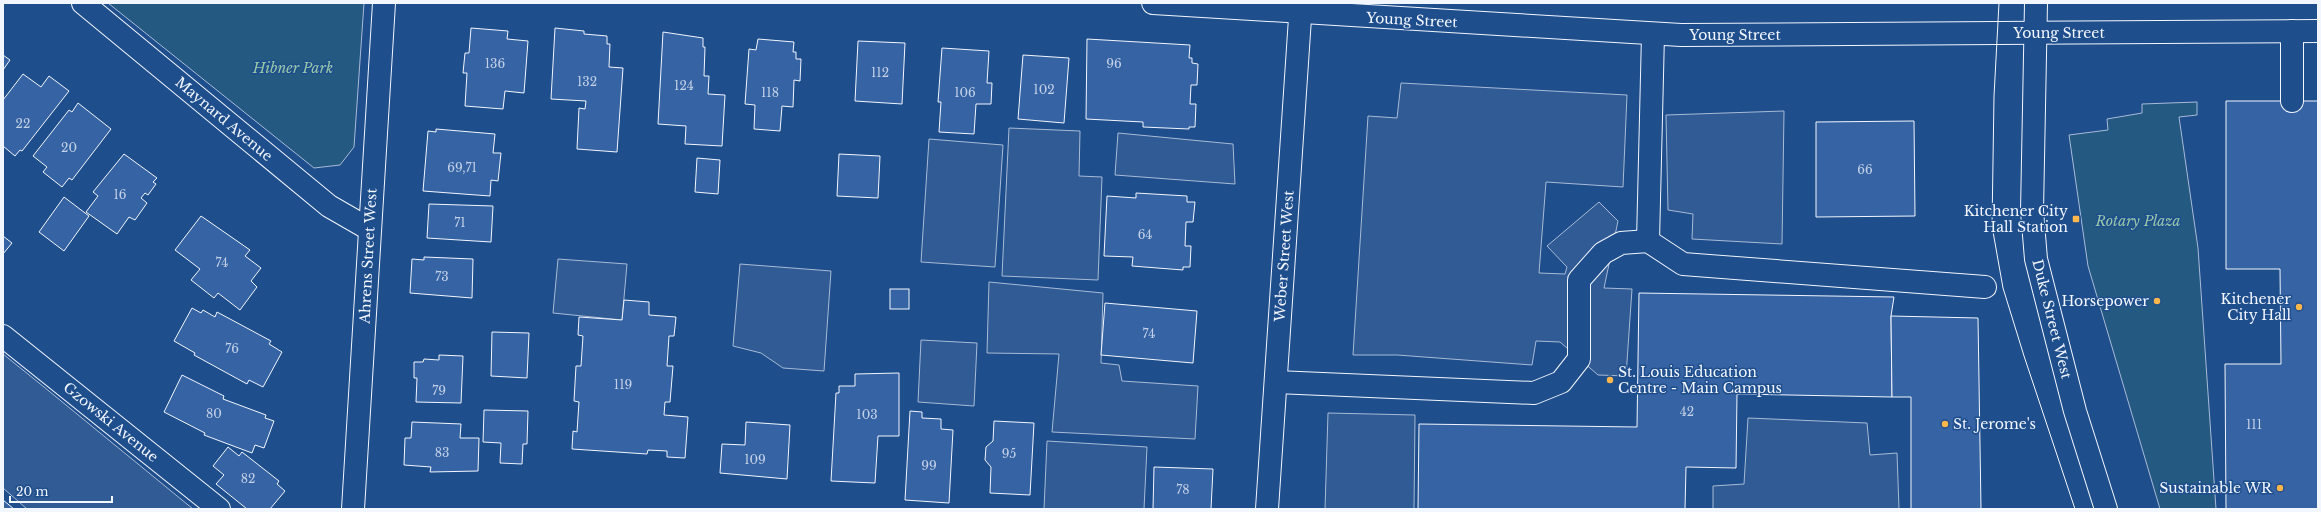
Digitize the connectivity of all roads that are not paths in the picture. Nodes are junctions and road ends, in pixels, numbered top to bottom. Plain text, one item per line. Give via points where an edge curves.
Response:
1 (83, 3) edge
2 (384, 3) edge
3 (1153, 3) edge
4 (2036, 3) edge
5 (1301, 8) edge
6 (2292, 31) junction
7 (2318, 31) edge
8 (1653, 34) junction
9 (2036, 34) junction
10 (2292, 101) dead end
11 (369, 229) junction
12 (1648, 242) junction
13 (1985, 287) dead end
14 (3, 336) edge
15 (1276, 382) junction
16 (219, 509) edge
17 (353, 509) edge
18 (1267, 509) edge
19 (2106, 509) edge

1 - 11 street, Maynard Avenue via 329,206
2 - 11 street, Ahrens Street West
3 - 5 street, Young Street
4 - 9 street, Duke Street West
5 - 8 street, Young Street
5 - 15 street, Weber Street West
6 - 7 street, Young Street
6 - 9 street, Young Street
6 - 10 street
8 - 9 street, Young Street
8 - 12 street
9 - 19 street, Duke Street West via 2032,211 2036,259 2075,411
11 - 17 street, Ahrens Street West
12 - 13 street via 1683,264
12 - 15 street via 1621,243 1603,253 1578,280 1579,359 1561,382 1534,393
14 - 16 street, Gzowski Avenue
15 - 18 street, Weber Street West

